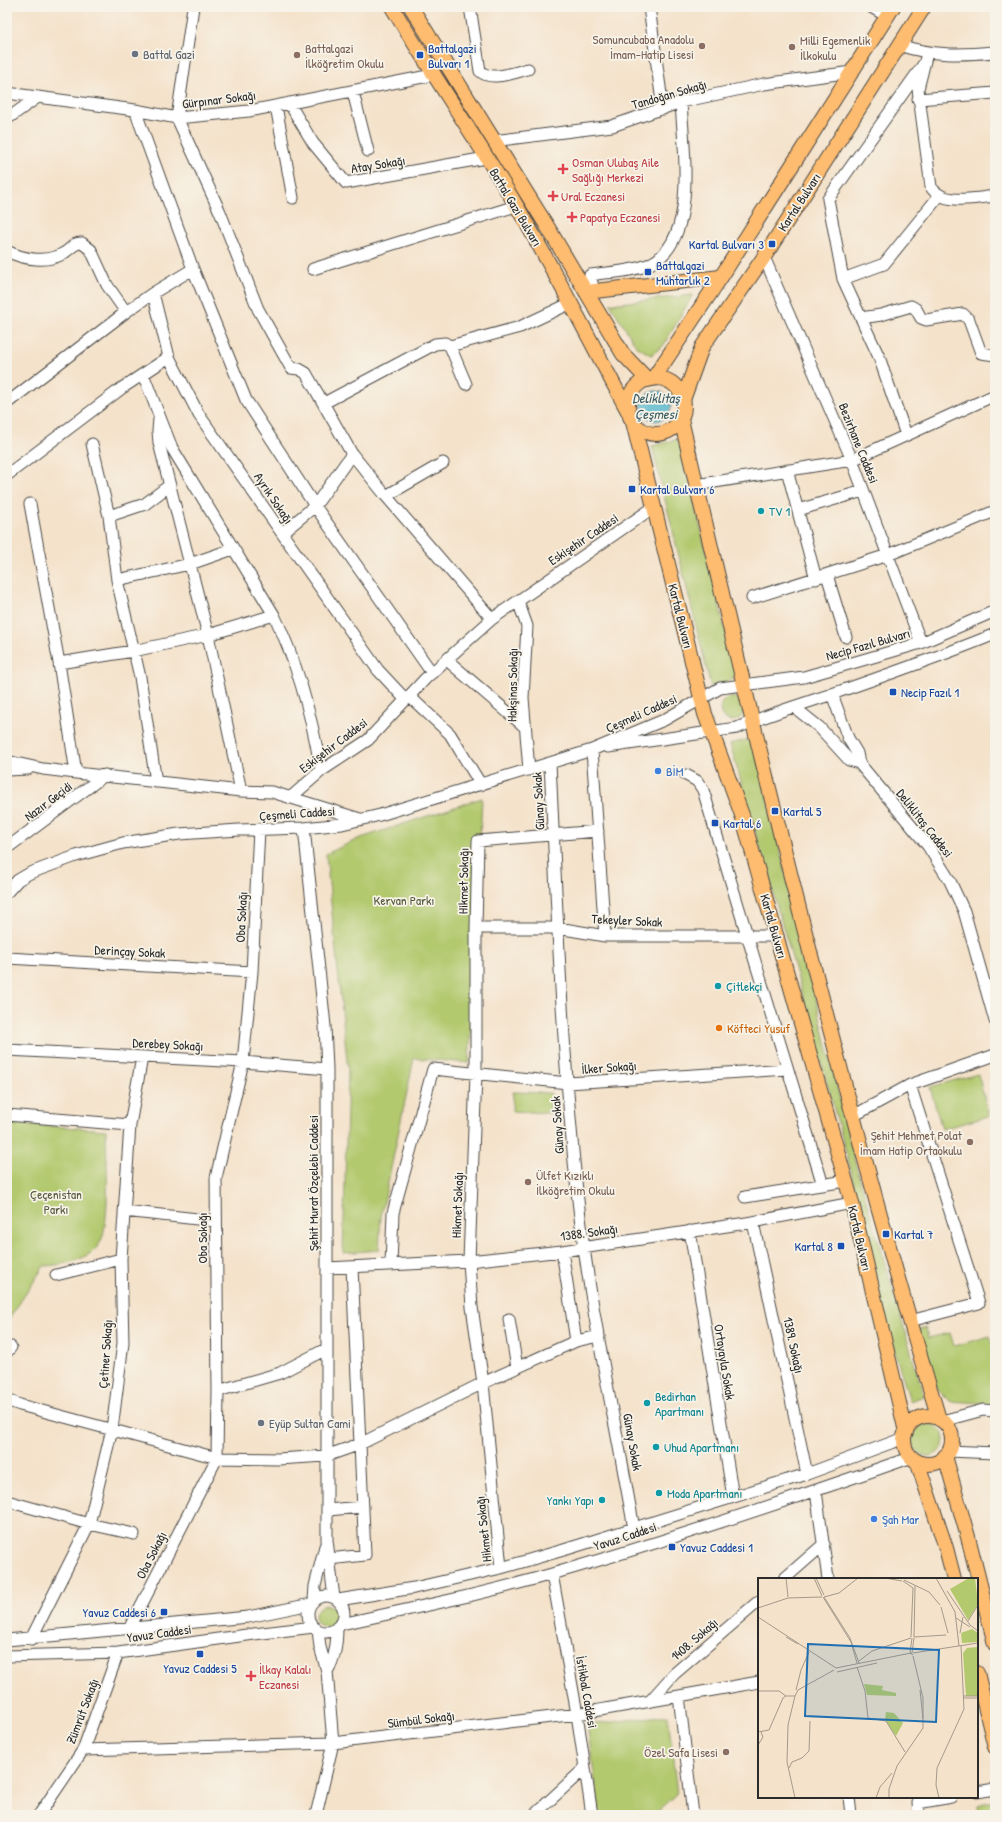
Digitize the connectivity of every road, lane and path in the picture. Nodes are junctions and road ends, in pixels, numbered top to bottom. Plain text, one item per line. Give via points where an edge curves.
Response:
1 (193, 7) edge
2 (392, 7) edge
3 (411, 7) edge
4 (470, 7) edge
5 (649, 7) edge
6 (871, 7) edge
7 (924, 7) edge
8 (890, 12) edge
9 (899, 45) junction
10 (995, 52) edge
11 (927, 53) junction
12 (923, 65) junction
13 (528, 69) dead end
14 (852, 72) junction
15 (433, 75) junction
16 (353, 92) junction
17 (7, 93) edge
18 (995, 93) edge
19 (38, 97) junction
20 (918, 99) junction
21 (680, 102) junction
22 (289, 103) junction
23 (276, 106) junction
24 (663, 109) junction
25 (135, 110) junction
26 (177, 118) junction
27 (7, 119) edge
28 (493, 141) junction
29 (368, 151) dead end
30 (486, 158) junction
31 (939, 196) junction
32 (995, 196) edge
33 (293, 198) dead end
34 (516, 206) junction
35 (7, 251) edge
36 (764, 256) junction
37 (193, 269) junction
38 (312, 269) dead end
39 (721, 277) junction
40 (843, 278) junction
41 (590, 292) junction
42 (153, 293) junction
43 (571, 303) junction
44 (126, 312) junction
45 (861, 318) junction
46 (450, 346) junction
47 (995, 355) edge
48 (169, 357) junction
49 (143, 374) junction
50 (650, 379) junction
51 (466, 384) dead end
52 (995, 395) edge
53 (683, 400) junction
54 (7, 403) edge
55 (324, 403) junction
56 (160, 418) junction
57 (631, 418) junction
58 (681, 419) junction
59 (906, 435) junction
60 (92, 444) dead end
61 (352, 454) junction
62 (852, 460) junction
63 (443, 463) dead end
64 (787, 470) junction
65 (7, 475) edge
66 (170, 485) junction
67 (696, 485) junction
68 (864, 492) junction
69 (386, 496) junction
70 (30, 504) dead end
71 (315, 506) junction
72 (654, 508) junction
73 (798, 510) junction
74 (995, 511) edge
75 (109, 516) junction
76 (282, 533) junction
77 (234, 549) junction
78 (888, 556) junction
79 (190, 564) junction
80 (822, 577) junction
81 (117, 580) junction
82 (752, 598) dead end
83 (518, 601) junction
84 (995, 611) edge
85 (274, 615) junction
86 (492, 619) junction
87 (995, 634) edge
88 (208, 635) junction
89 (846, 637) dead end
90 (921, 643) junction
91 (133, 651) junction
92 (448, 660) junction
93 (59, 663) junction
94 (432, 673) junction
95 (744, 684) junction
96 (832, 694) junction
97 (407, 698) junction
98 (701, 700) junction
99 (794, 707) junction
100 (753, 721) junction
101 (525, 727) junction
102 (711, 732) junction
103 (7, 750) edge
104 (592, 750) junction
105 (550, 763) junction
106 (859, 763) junction
107 (8, 764) edge
108 (529, 770) junction
109 (321, 771) junction
110 (76, 773) junction
111 (105, 775) junction
112 (686, 775) dead end
113 (156, 782) junction
114 (481, 785) junction
115 (241, 791) junction
116 (290, 798) junction
117 (361, 820) junction
118 (304, 828) junction
119 (259, 829) junction
120 (598, 832) junction
121 (554, 836) junction
122 (7, 848) edge
123 (7, 892) edge
124 (476, 928) junction
125 (558, 928) junction
126 (605, 936) junction
127 (747, 936) junction
128 (778, 936) junction
129 (7, 958) edge
130 (252, 972) junction
131 (995, 1021) edge
132 (7, 1050) edge
133 (995, 1055) edge
134 (142, 1057) junction
135 (242, 1062) junction
136 (327, 1069) junction
137 (788, 1069) junction
138 (476, 1074) junction
139 (568, 1083) junction
140 (910, 1085) junction
141 (7, 1115) edge
142 (853, 1116) junction
143 (130, 1125) junction
144 (846, 1181) junction
145 (823, 1185) junction
146 (745, 1197) dead end
147 (852, 1203) junction
148 (124, 1211) junction
149 (216, 1221) junction
150 (753, 1222) junction
151 (690, 1231) junction
152 (584, 1248) junction
153 (562, 1251) junction
154 (121, 1259) junction
155 (469, 1261) junction
156 (391, 1265) junction
157 (352, 1267) junction
158 (327, 1268) junction
159 (56, 1275) dead end
160 (509, 1319) dead end
161 (910, 1322) junction
162 (599, 1336) junction
163 (576, 1341) junction
164 (326, 1349) junction
165 (517, 1368) junction
166 (483, 1382) junction
167 (218, 1392) junction
168 (7, 1400) edge
169 (995, 1411) edge
170 (940, 1420) junction
171 (112, 1429) junction
172 (905, 1435) junction
173 (360, 1444) junction
174 (995, 1453) edge
175 (947, 1454) junction
176 (326, 1456) junction
177 (217, 1458) junction
178 (914, 1459) junction
179 (807, 1474) junction
180 (816, 1491) junction
181 (733, 1497) junction
182 (7, 1502) edge
183 (363, 1507) junction
184 (326, 1510) junction
185 (88, 1524) junction
186 (634, 1528) junction
187 (134, 1534) dead end
188 (327, 1540) junction
189 (824, 1544) junction
190 (329, 1559) junction
191 (501, 1568) junction
192 (552, 1574) junction
193 (785, 1578) edge
194 (828, 1578) edge
195 (954, 1578) edge
196 (336, 1599) junction
197 (313, 1602) junction
198 (758, 1602) edge
199 (339, 1625) junction
200 (316, 1628) junction
201 (129, 1629) junction
202 (31, 1639) junction
203 (7, 1640) edge
204 (995, 1644) edge
205 (118, 1653) junction
206 (8, 1658) edge
207 (327, 1671) junction
208 (978, 1677) edge
209 (758, 1682) edge
210 (679, 1696) junction
211 (650, 1701) junction
212 (577, 1714) junction
213 (333, 1744) junction
214 (995, 1747) edge
215 (83, 1750) junction
216 (585, 1768) junction
217 (995, 1789) edge
218 (978, 1792) edge
219 (849, 1798) edge
220 (946, 1798) edge
221 (39, 1815) edge
222 (316, 1815) edge
223 (534, 1815) edge
224 (592, 1815) edge
225 (693, 1815) edge
226 (851, 1815) edge
227 (919, 1815) edge

1 - 26 street
2 - 15 main road, Battal Gazi Bulvarı
3 - 28 main road, Battal Gazi Bulvarı
4 - 13 street via 480,71 491,76
5 - 24 street
6 - 8 street
7 - 9 main road, Kartal Bulvarı
8 - 14 main road, Kartal Bulvarı
9 - 11 street
9 - 36 main road, Kartal Bulvarı
10 - 11 street via 952,55
11 - 12 street
12 - 20 street
12 - 40 street via 828,199
14 - 21 street, Tandoğan Sokağı via 764,84
14 - 39 main road, Kartal Bulvarı
15 - 16 street, Gürpınar Sokağı
15 - 30 main road, Battal Gazi Bulvarı
16 - 22 street, Gürpınar Sokağı
16 - 29 street
17 - 19 street, Gürpınar Sokağı
18 - 20 street
19 - 25 street, Gürpınar Sokağı
19 - 27 street
20 - 31 street via 931,187
21 - 24 street, Tandoğan Sokağı
21 - 41 street via 684,200 670,247 661,257 642,267 590,275
22 - 23 street, Gürpınar Sokağı
22 - 30 street, Atay Sokağı via 313,143 346,183
23 - 26 street, Gürpınar Sokağı
23 - 33 street
24 - 28 street, Tandoğan Sokağı via 612,126
25 - 26 street, Gürpınar Sokağı
25 - 37 street
26 - 55 street via 220,212 261,314 291,368 306,373
28 - 41 main road, Battal Gazi Bulvarı
30 - 34 main road, Battal Gazi Bulvarı
31 - 32 street via 949,199
31 - 40 street via 884,264
34 - 38 street
34 - 43 main road, Battal Gazi Bulvarı
35 - 44 street via 29,258 51,259 66,252 75,244 82,243 91,250 107,285
36 - 53 main road, Kartal Bulvarı via 702,347
36 - 62 street, Bezirhane Caddesi
37 - 42 street
37 - 71 street via 246,400
39 - 41 main road
39 - 50 main road, Kartal Bulvarı
40 - 45 street
41 - 50 main road, Battal Gazi Bulvarı via 623,354
42 - 44 street
42 - 48 street, Ayrık Sokağı
43 - 46 street via 520,327
43 - 57 main road, Battal Gazi Bulvarı
44 - 54 street
45 - 47 street via 911,306 926,320 962,314 969,320 981,353
45 - 59 street via 879,357
46 - 51 street
46 - 55 street via 445,343 435,344
48 - 49 street
48 - 76 street, Ayrık Sokağı via 199,415
49 - 56 street
49 - 65 street
50 - 53 main road via 672,383
50 - 57 main road via 640,383 632,393 628,406
52 - 59 street
53 - 58 main road
55 - 61 street
56 - 66 street via 158,436
56 - 77 street via 172,448
57 - 58 main road via 640,429 660,434 672,429
57 - 72 main road, Kartal Bulvarı
58 - 67 main road, Kartal Bulvarı
59 - 62 street
60 - 75 street
61 - 69 street
61 - 71 street
62 - 64 street
62 - 68 street, Bezirhane Caddesi
63 - 69 street
64 - 67 street
64 - 73 street
66 - 75 street via 145,504
66 - 79 street
67 - 95 main road, Kartal Bulvarı
68 - 73 street
68 - 78 street, Bezirhane Caddesi
69 - 86 street
70 - 93 street
71 - 76 street
71 - 94 street
72 - 83 street, Eskişehir Caddesi
72 - 98 main road, Kartal Bulvarı
73 - 80 street
74 - 78 street
75 - 81 street
76 - 97 street, Ayrık Sokağı via 378,670
77 - 79 street
77 - 85 street
78 - 80 street
78 - 90 street, Bezirhane Caddesi
79 - 81 street
79 - 88 street
80 - 82 street
80 - 89 street
81 - 91 street
83 - 86 street, Eskişehir Caddesi
83 - 101 street, Hakşinas Sokağı via 527,626 523,698
84 - 90 street, Necip Fazıl Bulvarı
85 - 88 street
85 - 109 street via 289,648 310,717
86 - 92 street, Eskişehir Caddesi
87 - 96 street
88 - 91 street
88 - 115 street
90 - 95 street, Necip Fazıl Bulvarı via 804,677
91 - 93 street
91 - 113 street via 143,693
92 - 94 street, Eskişehir Caddesi
92 - 101 street
93 - 110 street
94 - 97 street, Eskişehir Caddesi
95 - 98 street, Necip Fazıl Bulvarı via 716,690
95 - 100 main road, Kartal Bulvarı
96 - 99 street
96 - 106 street, Deliklitaş Caddesi
97 - 109 street, Eskişehir Caddesi via 368,740
97 - 114 street, Ayrık Sokağı via 450,734
98 - 102 main road, Kartal Bulvarı
98 - 104 street, Çeşmeli Caddesi via 664,720
99 - 100 street
99 - 106 street, Deliklitaş Caddesi via 819,727 850,760
100 - 102 street, Çeşmeli Caddesi via 737,728
100 - 142 main road, Kartal Bulvarı
101 - 108 street, Hakşinas Sokağı
102 - 104 street, Çeşmeli Caddesi
102 - 128 main road, Kartal Bulvarı via 742,816
103 - 107 street
104 - 105 street, Çeşmeli Caddesi
104 - 120 street
105 - 108 street, Çeşmeli Caddesi
105 - 121 street, Günay Sokak
106 - 131 street, Deliklitaş Caddesi via 928,846 950,881 964,911
107 - 110 street
108 - 114 street, Çeşmeli Caddesi
109 - 116 street, Eskişehir Caddesi
110 - 111 street
111 - 113 street
111 - 122 street, Nazır Geçidi
112 - 127 street via 697,781 703,790
113 - 115 street
114 - 117 street, Çeşmeli Caddesi
115 - 116 street via 272,792
116 - 117 street
117 - 118 street, Çeşmeli Caddesi
118 - 119 street, Çeşmeli Caddesi
118 - 136 street, Şehit Murat Özçelebi Caddesi via 325,1026
119 - 123 street, Çeşmeli Caddesi via 179,834 123,843 76,856 30,873 18,880
119 - 130 street, Oba Sokağı
120 - 121 street
120 - 126 street
121 - 124 street, Hikmet Sokağı via 478,841
121 - 125 street, Günay Sokak
124 - 125 street, Tekeyler Sokak
124 - 138 street, Hikmet Sokağı
125 - 126 street, Tekeyler Sokak
125 - 139 street, Günay Sokak
126 - 127 street, Tekeyler Sokak
127 - 128 street, Tekeyler Sokak
127 - 137 street
128 - 144 main road, Kartal Bulvarı
129 - 130 street, Derinçay Sokak
130 - 135 street, Oba Sokağı
132 - 134 street, Derebey Sokağı
133 - 140 street
134 - 135 street, Derebey Sokağı
134 - 143 street, Çetiner Sokağı
135 - 136 street, Derebey Sokağı
135 - 149 street, Oba Sokağı via 216,1178
136 - 158 street, Şehit Murat Özçelebi Caddesi
137 - 139 street, İlker Sokağı
137 - 145 street
138 - 139 street, İlker Sokağı
138 - 155 street, Hikmet Sokağı
138 - 156 street, İlker Sokağı via 433,1068 393,1213
139 - 152 street, Günay Sokak
140 - 142 street
140 - 161 street via 979,1303
141 - 143 street
142 - 161 main road, Kartal Bulvarı
143 - 148 street, Çetiner Sokağı
144 - 145 street
144 - 147 main road, Kartal Bulvarı
145 - 146 street
147 - 150 street, 1388. Sokağı
147 - 172 main road, Kartal Bulvarı
148 - 149 street
148 - 154 street, Çetiner Sokağı
149 - 167 street, Oba Sokağı
150 - 151 street, 1388. Sokağı
150 - 179 street, 1389. Sokağı
151 - 152 street, 1388. Sokağı
151 - 181 street, Ortayayla Sokak
152 - 153 street, 1388. Sokağı
152 - 162 street, Günay Sokak
153 - 155 street, 1388. Sokağı
153 - 163 street
154 - 159 street
154 - 171 street, Çetiner Sokağı via 123,1343
155 - 156 street, 1388. Sokağı
155 - 166 street, Hikmet Sokağı via 472,1307
156 - 157 street, 1388. Sokağı
157 - 158 street, 1388. Sokağı
157 - 173 street
158 - 164 street, Şehit Murat Özçelebi Caddesi
160 - 165 street
161 - 170 main road, Kartal Bulvarı
162 - 163 street
162 - 186 street, Günay Sokak
163 - 165 street
164 - 167 street via 280,1373
164 - 176 street, Şehit Murat Özçelebi Caddesi
165 - 166 street
166 - 173 street
166 - 191 street, Hikmet Sokağı
167 - 177 street, Oba Sokağı
168 - 171 street
169 - 170 street via 983,1410
170 - 172 main road via 921,1417 910,1424
170 - 175 main road via 950,1433 951,1445
171 - 177 street
171 - 185 street, Çetiner Sokağı
172 - 178 main road via 905,1447
172 - 179 street, Yavuz Caddesi
173 - 176 street
173 - 183 street
174 - 175 street
175 - 178 main road via 935,1463 928,1464
175 - 204 main road
176 - 177 street via 278,1459
176 - 184 street, Şehit Murat Özçelebi Caddesi
177 - 201 street, Oba Sokağı
178 - 180 street, Yavuz Caddesi
178 - 195 main road via 946,1548
179 - 181 street, Yavuz Caddesi
180 - 189 street
180 - 192 street, Yavuz Caddesi
181 - 186 street, Yavuz Caddesi
182 - 185 street
183 - 184 street
183 - 190 street via 365,1555
184 - 188 street, Şehit Murat Özçelebi Caddesi
185 - 187 street
185 - 202 street, Çetiner Sokağı
186 - 191 street, Yavuz Caddesi
188 - 190 street, Şehit Murat Özçelebi Caddesi
188 - 197 street, Şehit Murat Özçelebi Caddesi via 314,1586
189 - 193 street
189 - 194 street
190 - 196 street, Şehit Murat Özçelebi Caddesi
191 - 196 street, Yavuz Caddesi via 414,1588
192 - 199 street, Yavuz Caddesi
192 - 212 street, İstikbal Caddesi
196 - 197 street via 326,1596
196 - 199 street via 343,1609 343,1619
197 - 200 street via 308,1613
197 - 201 street, Yavuz Caddesi via 248,1617
198 - 211 street, 1408. Sokağı via 674,1674
199 - 200 street via 328,1631
199 - 207 street via 331,1666
200 - 205 street, Yavuz Caddesi
200 - 207 street
201 - 202 street, Yavuz Caddesi
202 - 203 street, Yavuz Caddesi
205 - 206 street, Yavuz Caddesi
205 - 215 street, Zümrüt Sokağı
207 - 213 street
208 - 214 main road
209 - 210 street, Sümbül Sokağı
210 - 211 street, Sümbül Sokağı
210 - 225 street
211 - 212 street, Sümbül Sokağı
212 - 213 street, Sümbül Sokağı
212 - 216 street, İstikbal Caddesi
213 - 215 street, Sümbül Sokağı
213 - 222 street
215 - 221 street, Zümrüt Sokağı
216 - 223 street
216 - 224 street, İstikbal Caddesi
217 - 218 street
219 - 226 street
220 - 227 street via 918,1803

